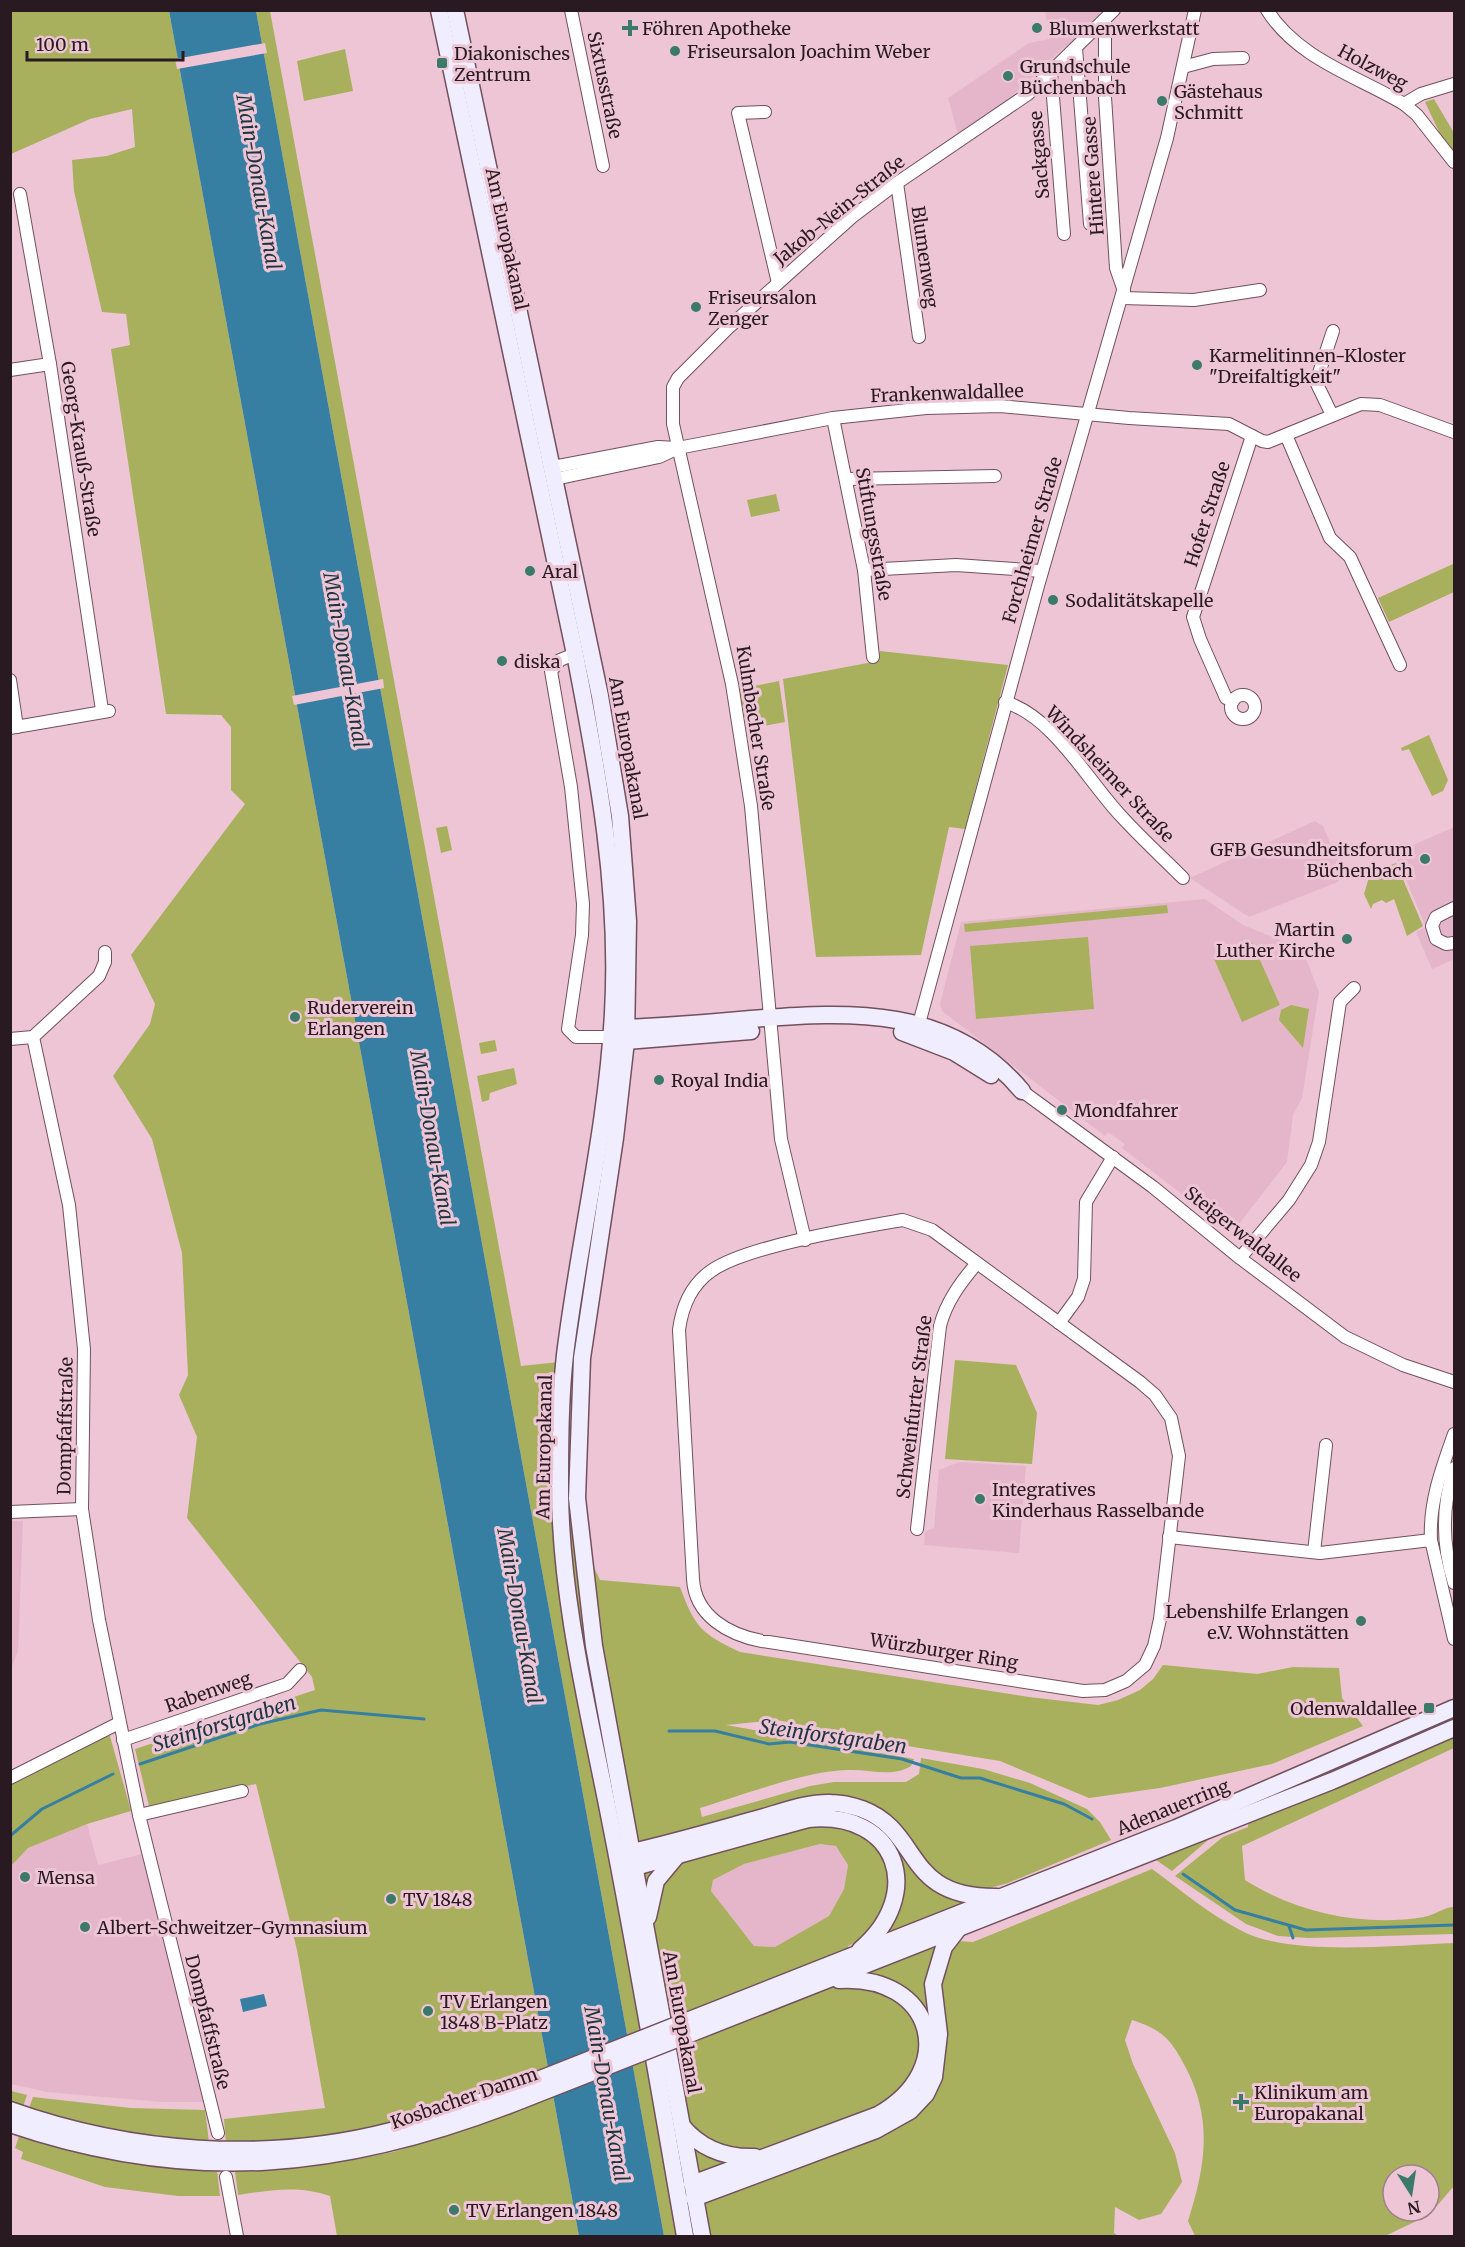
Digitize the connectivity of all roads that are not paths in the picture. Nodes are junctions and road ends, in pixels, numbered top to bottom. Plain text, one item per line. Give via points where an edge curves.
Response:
1 (439, 10) edge
2 (456, 10) edge
3 (571, 10) edge
4 (1114, 10) edge
5 (1195, 10) edge
6 (1268, 10) edge
7 (1105, 21) junction
8 (1076, 48) junction
9 (1243, 58) dead end
10 (1183, 67) junction
11 (1051, 72) junction
12 (1455, 84) edge
13 (1404, 104) junction
14 (765, 112) dead end
15 (1455, 162) edge
16 (603, 166) dead end
17 (897, 183) junction
18 (20, 194) dead end
19 (1090, 224) dead end
20 (1064, 234) dead end
21 (778, 283) junction
22 (1260, 290) dead end
23 (1123, 295) junction
24 (1333, 331) dead end
25 (919, 337) dead end
26 (50, 364) junction
27 (10, 370) edge
28 (1087, 414) junction
29 (1332, 415) junction
30 (833, 418) junction
31 (1455, 432) edge
32 (1286, 435) junction
33 (1252, 436) junction
34 (678, 448) junction
35 (554, 473) junction
36 (538, 476) junction
37 (995, 476) dead end
38 (847, 479) junction
39 (864, 570) junction
40 (1042, 571) junction
41 (575, 654) junction
42 (873, 657) dead end
43 (1400, 665) dead end
44 (10, 680) edge
45 (1233, 701) dead end
46 (1005, 702) junction
47 (14, 728) edge
48 (1183, 878) dead end
49 (1455, 908) edge
50 (1455, 943) edge
51 (105, 952) dead end
52 (1354, 988) dead end
53 (770, 1023) junction
54 (917, 1029) junction
55 (33, 1036) junction
56 (622, 1036) junction
57 (10, 1039) edge
58 (1022, 1091) joint
59 (1113, 1157) junction
60 (805, 1240) junction
61 (1240, 1258) junction
62 (977, 1263) junction
63 (1059, 1323) junction
64 (1455, 1382) edge
65 (1455, 1434) edge
66 (1326, 1445) dead end
67 (1455, 1468) edge
68 (82, 1509) junction
69 (10, 1512) edge
70 (917, 1529) dead end
71 (1169, 1537) junction
72 (1431, 1540) junction
73 (1314, 1552) junction
74 (1455, 1583) edge
75 (1446, 1602) junction
76 (1455, 1621) edge
77 (1455, 1639) edge
78 (300, 1670) dead end
79 (1455, 1698) edge
80 (1449, 1710) edge
81 (119, 1724) junction
82 (1455, 1728) edge
83 (123, 1740) junction
84 (10, 1778) edge
85 (242, 1791) dead end
86 (138, 1815) junction
87 (1151, 1845) junction
88 (675, 1857) junction
89 (1116, 1858) junction
90 (626, 1861) junction
91 (1003, 1897) junction
92 (958, 1929) junction
93 (646, 1932) junction
94 (907, 1942) junction
95 (849, 1959) junction
96 (826, 1981) junction
97 (690, 2027) junction
98 (521, 2094) junction
99 (10, 2110) edge
100 (10, 2124) edge
101 (682, 2126) junction
102 (218, 2133) dead end
103 (765, 2157) junction
104 (226, 2177) dead end
105 (686, 2191) junction
106 (237, 2236) edge
107 (685, 2236) edge
108 (702, 2236) edge

1 - 36 main road, Am Europakanal
2 - 35 main road, Am Europakanal
3 - 16 street, Sixtusstraße
4 - 7 street, Jakob-Nein-Straße
5 - 10 street, Forchheimer Straße
6 - 13 street, Holzweg via 1300,46
7 - 8 street, Jakob-Nein-Straße
7 - 23 street, Hintere Gasse via 1105,97 1116,268
8 - 11 street, Jakob-Nein-Straße
8 - 19 street
9 - 10 street via 1213,59
10 - 23 street, Forchheimer Straße
11 - 17 street, Jakob-Nein-Straße via 1009,109
11 - 20 street, Sackgasse
12 - 13 street via 1421,94
13 - 15 street, Holzweg
14 - 21 street via 738,112
17 - 21 street, Jakob-Nein-Straße
17 - 25 street, Blumenweg
18 - 26 street, Georg-Krauß-Straße
21 - 34 street, Jakob-Nein-Straße via 678,378 672,402
22 - 23 street via 1194,300
23 - 28 street, Forchheimer Straße
24 - 29 street via 1316,382
26 - 27 street
26 - 47 street, Georg-Krauß-Straße via 106,710
28 - 30 street, Frankenwaldallee via 981,406
28 - 33 street, Frankenwaldallee via 1229,424
28 - 40 street, Forchheimer Straße
29 - 31 street via 1361,404 1380,405
29 - 32 street
30 - 34 street, Frankenwaldallee
30 - 38 street, Stiftungsstraße
32 - 33 street via 1268,442
32 - 43 street via 1330,538 1350,558
33 - 45 street, Hofer Straße via 1193,617 1226,698
34 - 35 street, Frankenwaldallee via 658,447
34 - 53 street, Kulmbacher Straße via 732,684 751,806
35 - 36 main road
35 - 56 main road, Am Europakanal via 610,743 620,810 628,921
36 - 41 main road, Am Europakanal
37 - 38 street
38 - 39 street, Stiftungsstraße
39 - 40 street via 956,565
39 - 42 street, Stiftungsstraße
40 - 46 street, Forchheimer Straße
41 - 56 main road, Am Europakanal via 607,838
41 - 56 street via 560,660 551,670 571,787 583,903 568,1029 576,1037
44 - 47 street
46 - 48 street, Windsheimer Straße via 1023,708 1048,728 1121,816
46 - 54 street, Forchheimer Straße
49 - 50 street via 1436,917 1432,926 1437,939
51 - 55 street via 99,976
52 - 61 street via 1340,1002 1319,1142 1311,1165 1289,1200
53 - 54 main road, Steigerwaldallee via 851,1014 881,1016
53 - 56 main road, Steigerwaldallee
53 - 60 street, Kulmbacher Straße via 781,1139
54 - 58 main road, Steigerwaldallee via 947,1034 971,1048
55 - 57 street
55 - 68 street, Dompfaffstraße via 61,1158 84,1349
56 - 90 main road, Am Europakanal via 615,1138 582,1358 577,1498
58 - 59 street, Steigerwaldallee
59 - 61 street, Steigerwaldallee
59 - 63 street via 1086,1202 1084,1279 1078,1298
60 - 62 street, Würzburger Ring via 903,1220 932,1230
60 - 71 street, Würzburger Ring via 723,1263 698,1283 680,1316 693,1588 716,1622 729,1631 762,1641 1060,1688 1105,1689 1126,1681 1145,1665 1154,1646
61 - 64 street, Steigerwaldallee via 1345,1337 1403,1365
62 - 63 street, Würzburger Ring
62 - 70 street, Schweinfurter Straße via 951,1297 940,1326
63 - 71 street, Würzburger Ring via 1148,1388 1171,1418 1179,1456
65 - 72 street via 1434,1499
66 - 73 street
67 - 74 street via 1444,1521
68 - 69 street
68 - 81 street, Dompfaffstraße
71 - 73 street
72 - 73 street
72 - 75 street
75 - 76 street
75 - 77 street
78 - 83 street, Rabenweg via 286,1684
79 - 80 street
80 - 87 main road, Adenauerring
81 - 83 street, Dompfaffstraße
81 - 84 street
82 - 87 main road, Adenauerring via 1332,1781
83 - 86 street, Dompfaffstraße
85 - 86 street
86 - 102 street, Dompfaffstraße
87 - 89 main road, Adenauerring
88 - 90 main road
88 - 93 main road via 656,1881
88 - 95 main road via 808,1819 827,1817 860,1825 888,1848 897,1880 886,1922
89 - 91 main road, Adenauerring
89 - 92 main road, Adenauerring
90 - 91 main road via 790,1810 830,1803 876,1816 935,1883 965,1896
90 - 93 main road, Am Europakanal
90 - 105 main road, Am Europakanal
91 - 94 main road, Adenauerring
92 - 94 main road, Adenauerring
92 - 105 main road via 944,1947 933,1984 939,2034 934,2077 926,2094 910,2111 876,2130
93 - 101 main road, Am Europakanal
94 - 95 main road, Kosbacher Damm
94 - 96 main road, Kosbacher Damm
95 - 97 main road, Kosbacher Damm
96 - 97 main road, Kosbacher Damm
96 - 103 main road via 872,1982 905,1998 922,2021 926,2036 924,2068 911,2092 897,2105
97 - 98 main road, Kosbacher Damm, bridge
98 - 99 main road, Kosbacher Damm via 389,2132 318,2145 266,2149 210,2150 147,2144 65,2128
98 - 100 main road, Kosbacher Damm via 459,2124 399,2143 276,2162 207,2163 153,2158 70,2142
101 - 103 main road via 695,2140 714,2151 739,2157
101 - 105 main road, Am Europakanal
103 - 105 main road
104 - 106 street
105 - 107 main road, Am Europakanal
105 - 108 main road, Am Europakanal

